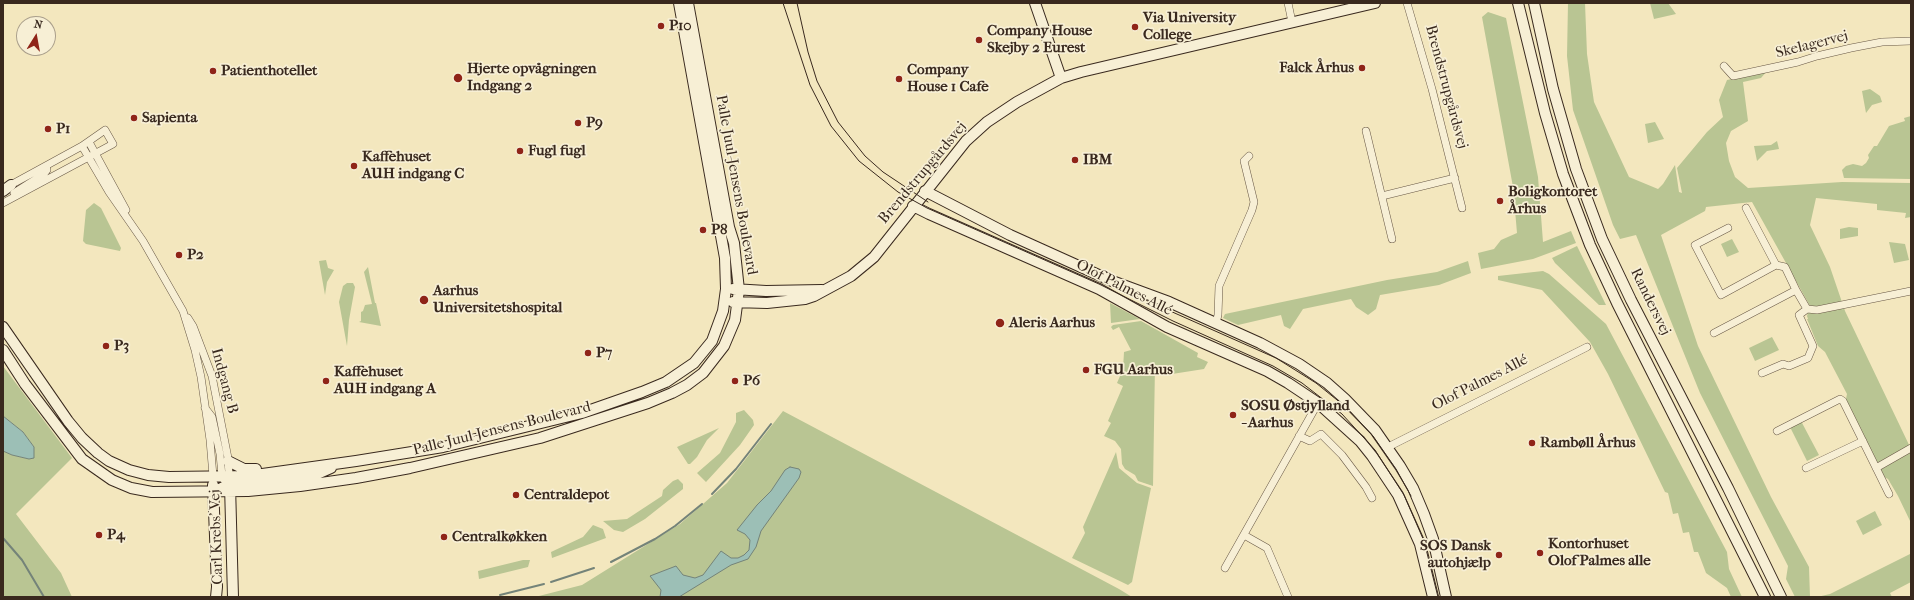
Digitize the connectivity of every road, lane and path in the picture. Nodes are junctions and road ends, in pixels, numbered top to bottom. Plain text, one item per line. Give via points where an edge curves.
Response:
1 (679, 3) edge
2 (688, 3) edge
3 (1035, 3) edge
4 (1288, 3) edge
5 (1376, 3) edge
6 (1407, 3) edge
7 (1518, 3) edge
8 (1534, 3) edge
9 (1292, 22) junction
10 (1911, 41) edge
11 (1724, 66) dead end
12 (1061, 78) junction
13 (1366, 131) dead end
14 (89, 142) junction
15 (82, 146) junction
16 (95, 154) junction
17 (1249, 156) dead end
18 (88, 157) junction
19 (45, 168) junction
20 (57, 174) junction
21 (1454, 178) junction
22 (6, 188) edge
23 (925, 191) junction
24 (1382, 196) junction
25 (3, 203) edge
26 (913, 206) junction
27 (1462, 208) dead end
28 (1746, 208) dead end
29 (1728, 228) dead end
30 (137, 232) junction
31 (1392, 239) dead end
32 (1776, 265) junction
33 (826, 290) junction
34 (1796, 290) junction
35 (1911, 291) edge
36 (735, 294) junction
37 (1807, 309) junction
38 (183, 312) junction
39 (1216, 323) junction
40 (3, 327) edge
41 (1714, 333) dead end
42 (1587, 347) dead end
43 (3, 350) edge
44 (1762, 373) dead end
45 (1318, 403) junction
46 (1777, 431) dead end
47 (1299, 436) junction
48 (1863, 441) junction
49 (1388, 447) junction
50 (1911, 448) edge
51 (228, 461) junction
52 (344, 463) junction
53 (1806, 468) dead end
54 (1876, 468) junction
55 (304, 469) junction
56 (225, 481) junction
57 (213, 492) junction
58 (1888, 494) dead end
59 (1372, 498) dead end
60 (1244, 535) junction
61 (1225, 568) dead end
62 (216, 597) edge
63 (233, 597) edge
64 (1288, 597) edge
65 (1433, 597) edge
66 (1446, 597) edge
67 (1765, 597) edge
68 (1782, 597) edge

1 - 36 street, Palle Juul-Jensens Boulevard via 717,211 731,258
2 - 36 street, Palle Juul-Jensens Boulevard via 734,243
3 - 12 street
4 - 9 street
5 - 9 street, Brendstrupgårdsvej
6 - 21 street, Brendstrupgårdsvej
7 - 67 street, Randersvej via 1563,174 1590,245
8 - 68 street, Randersvej via 1553,89 1576,169 1602,239
9 - 12 street, Brendstrupgårdsvej
10 - 11 street, Skelagervej via 1882,42 1851,48 1734,76
12 - 23 street, Brendstrupgårdsvej via 1027,95 987,122 966,141
13 - 24 street
14 - 15 street
14 - 16 street
14 - 16 street via 105,130 113,144
15 - 18 street
15 - 19 street
16 - 18 street
16 - 30 street
17 - 39 street via 1244,161 1254,202 1219,286
18 - 20 street
18 - 30 street
19 - 20 street
19 - 22 street
19 - 25 street
20 - 25 street
21 - 24 street
21 - 27 street, Brendstrupgårdsvej
23 - 26 street, Brendstrupgårdsvej
23 - 39 street, Olof Palmes Allé via 1010,235 1112,281
24 - 31 street
26 - 33 street, Brendstrupgårdsvej via 874,257 851,276
26 - 45 street, Olof Palmes Allé via 1099,289 1167,327 1267,371
28 - 32 street
29 - 32 street via 1695,245 1721,295
30 - 38 street
32 - 34 street via 1784,267
33 - 36 street, Brendstrupgårdsvej
33 - 36 street, Brendstrupgårdsvej via 805,299 767,303
34 - 37 street
34 - 41 street
35 - 37 street via 1831,308
36 - 52 street, Palle Juul-Jensens Boulevard via 725,301 718,327 703,353 685,370 652,388 582,413 443,447
36 - 56 street, Palle Juul-Jensens Boulevard via 732,331 715,360 687,385 648,403 540,438 356,478 300,486
37 - 44 street via 1799,315 1814,346 1808,358 1789,366 1783,364
38 - 51 street, Indgang B via 193,326 212,376
38 - 56 street via 195,350 205,408 212,417
39 - 49 street, Olof Palmes Allé via 1277,351 1321,378 1360,414
40 - 56 street, Palle Juul-Jensens Boulevard via 60,410 82,438 98,453 129,470 148,475
42 - 49 street, Olof Palmes Allé
43 - 57 street, Palle Juul-Jensens Boulevard via 67,440 82,459 98,472 131,488 152,492
45 - 47 street
45 - 65 street, Olof Palmes Allé via 1360,441 1398,495 1420,544
46 - 48 street via 1840,399
47 - 59 street via 1310,441 1321,434 1346,460
47 - 60 street
48 - 53 street
48 - 54 street
49 - 66 street, Olof Palmes Allé via 1413,488 1424,514 1433,539
50 - 54 street
51 - 55 street via 244,469
51 - 56 street, Indgang B
52 - 55 street, Palle Juul-Jensens Boulevard
52 - 56 street via 315,475 285,480
54 - 58 street
55 - 56 street, Palle Juul-Jensens Boulevard
56 - 57 street, Palle Juul-Jensens Boulevard
56 - 57 street, Carl Krebs' Vej
56 - 63 street, Carl Krebs' Vej
57 - 62 street, Carl Krebs' Vej
60 - 61 street
60 - 64 street via 1267,548

